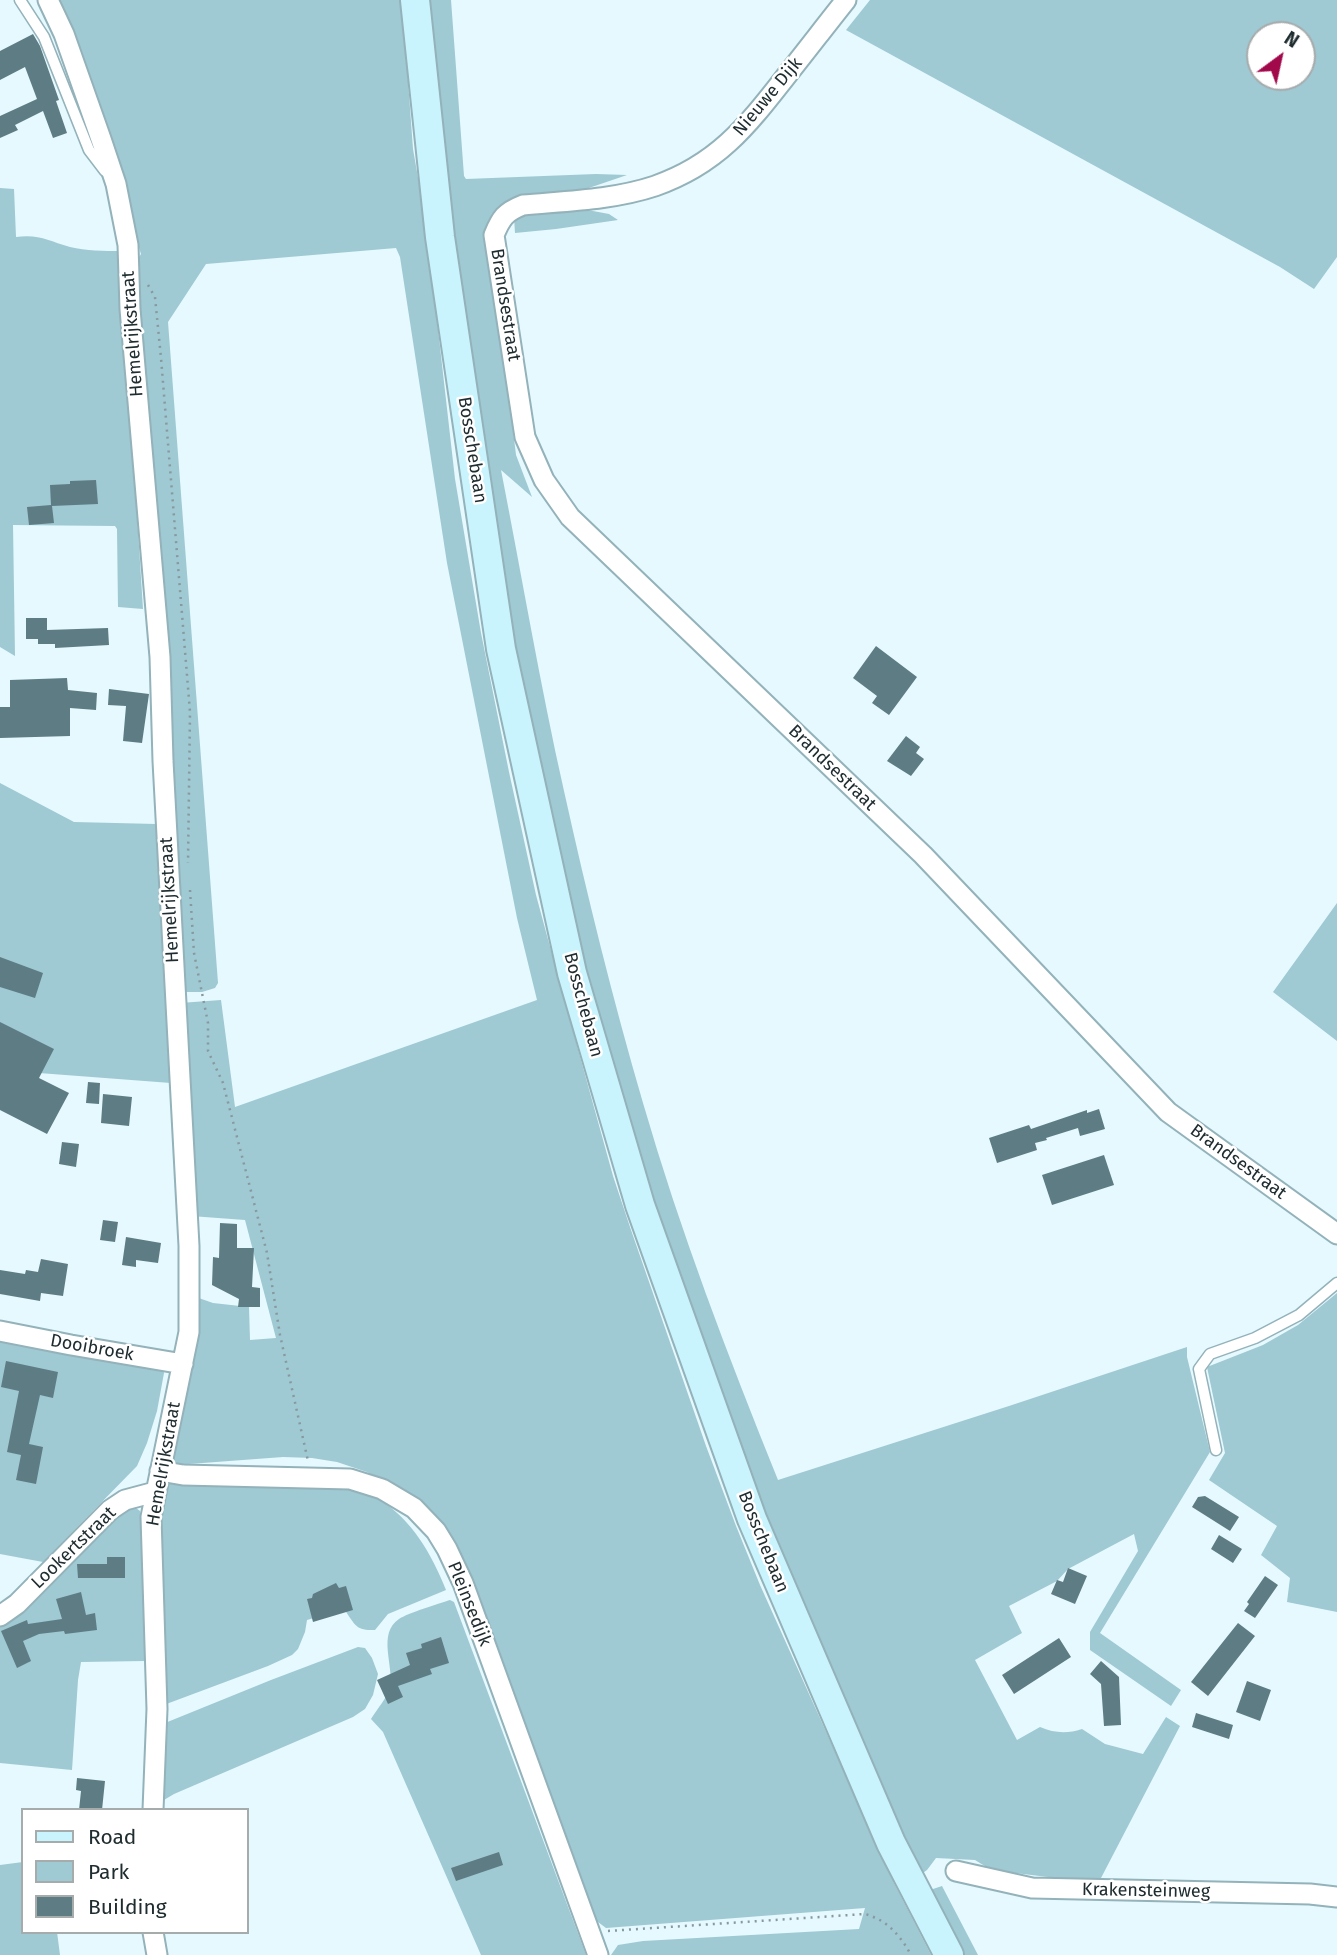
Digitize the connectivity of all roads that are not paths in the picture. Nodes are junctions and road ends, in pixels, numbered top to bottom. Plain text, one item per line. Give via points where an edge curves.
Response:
1 (20, 0) edge
2 (48, 0) edge
3 (415, 0) edge
4 (846, 0) edge
5 (116, 184) junction
6 (510, 210) joint
7 (1337, 1234) edge
8 (1337, 1283) edge
9 (0, 1331) edge
10 (183, 1364) junction
11 (1216, 1450) dead end
12 (160, 1471) junction
13 (155, 1492) junction
14 (0, 1616) edge
15 (153, 1808) edge
16 (956, 1871) dead end
17 (1337, 1897) edge
18 (153, 1934) edge
19 (157, 1955) edge
20 (598, 1955) edge
21 (949, 1955) edge

1 - 5 lane via 44,37 89,150
2 - 5 street, Hemelrijkstraat
3 - 21 main road, Bosschebaan via 440,237 502,649 572,974 640,1205 752,1519 891,1843
4 - 6 street, Nieuwe Dijk via 749,124 689,172 620,195
5 - 10 street, Hemelrijkstraat via 128,245 160,657 189,1246 189,1332
6 - 7 street, Brandsestraat via 494,235 525,437 544,480 570,517 923,855 1168,1112
8 - 11 lane via 1299,1315 1210,1354 1199,1369
9 - 10 street, Dooibroek
10 - 12 street, Hemelrijkstraat
12 - 13 street, Hemelrijkstraat
12 - 20 street, Pleinsedijk via 350,1479 382,1489 414,1508 436,1531 468,1596
13 - 14 street, Lookertstraat via 125,1500 110,1510
13 - 15 street, Hemelrijkstraat via 151,1517 157,1709
16 - 17 street, Krakensteinweg via 1032,1888
18 - 19 street

